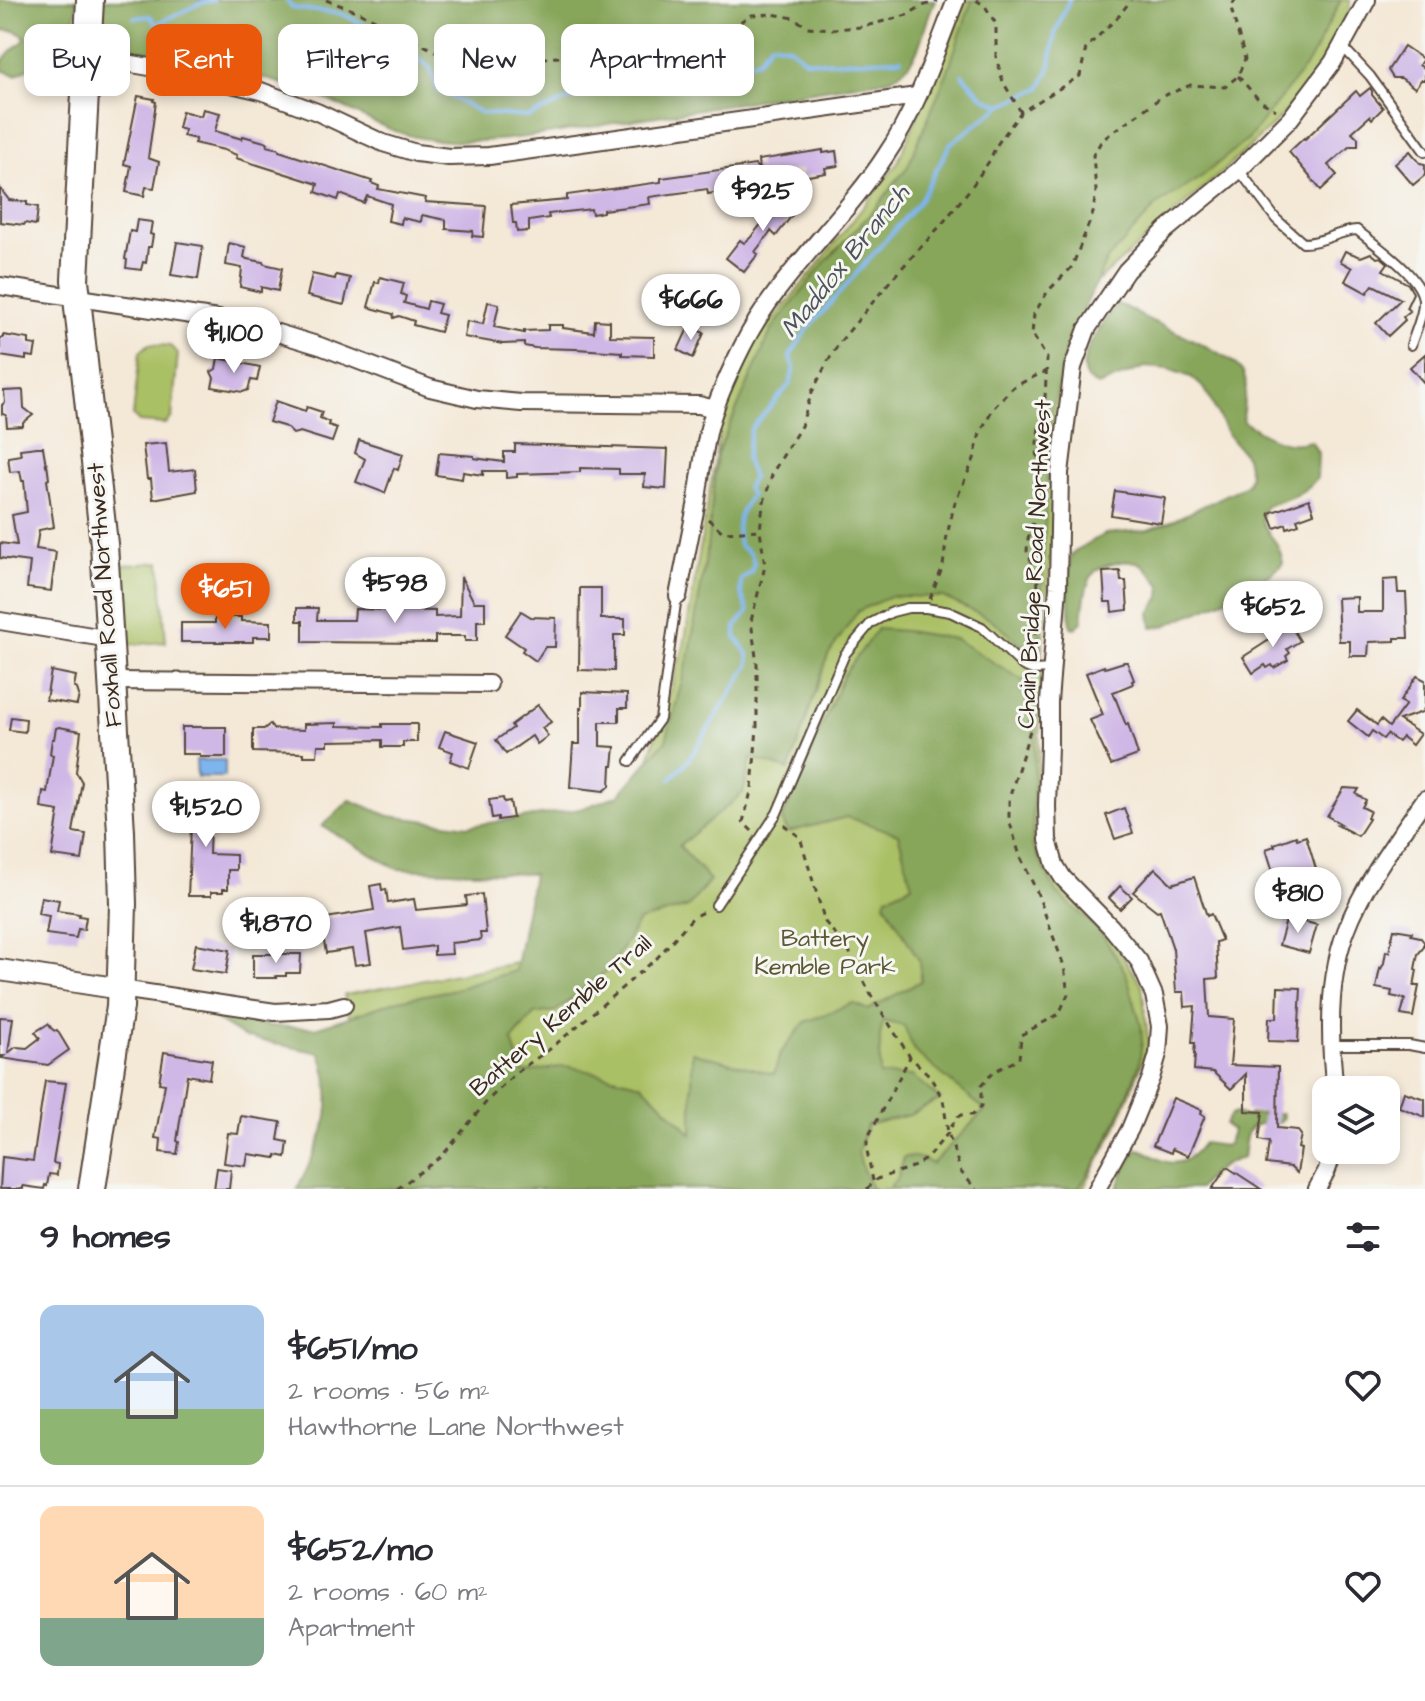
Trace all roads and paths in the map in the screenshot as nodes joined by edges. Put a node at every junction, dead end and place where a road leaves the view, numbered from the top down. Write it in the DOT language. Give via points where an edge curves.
graph roads {
  1 [pos="90,0"];
  2 [pos="326,0"];
  3 [pos="941,0"];
  4 [pos="956,0"];
  5 [pos="976,0"];
  6 [pos="1131,0"];
  7 [pos="1367,0"];
  8 [pos="88,24"];
  9 [pos="1342,46"];
  10 [pos="130,64"];
  11 [pos="1238,76"];
  12 [pos="84,96"];
  13 [pos="917,96"];
  14 [pos="1021,112"];
  15 [pos="1290,119"];
  16 [pos="1425,152"];
  17 [pos="1239,170"];
  18 [pos="0,286"];
  19 [pos="75,298"];
  20 [pos="1411,345"];
  21 [pos="1046,371"];
  22 [pos="715,409"];
  23 [pos="760,530"];
  24 [pos="723,532"];
  25 [pos="678,596"];
  26 [pos="926,608"];
  27 [pos="0,621"];
  28 [pos="110,639"];
  29 [pos="1051,669"];
  30 [pos="113,681"];
  31 [pos="489,684"];
  32 [pos="630,761"];
  33 [pos="1425,799"];
  34 [pos="773,818"];
  35 [pos="759,839"];
  36 [pos="716,905"];
  37 [pos="0,970"];
  38 [pos="121,989"];
  39 [pos="344,1005"];
  40 [pos="1332,1045"];
  41 [pos="1425,1048"];
  42 [pos="910,1057"];
  43 [pos="1334,1076"];
  44 [pos="1329,1164"];
  45 [pos="873,1181"];
  46 [pos="92,1189"];
  47 [pos="397,1189"];
  48 [pos="976,1189"];
  49 [pos="1097,1189"];
  50 [pos="1317,1189"];
  1 -- 8 [label="main road, Foxhall Road Northwest"];
  2 -- 3 [label="path" via="435,51 496,61 669,44 731,27 752,15 794,18 807,27 862,27"];
  4 -- 13 [label="street"];
  5 -- 14 [label="path" via="996,24 1003,82"];
  6 -- 14 [label="path" via="1086,48 1080,76"];
  7 -- 9 [label="street, Chain Bridge Road Northwest"];
  9 -- 15 [label="street, Chain Bridge Road Northwest"];
  9 -- 16 [label="lane"];
  10 -- 13 [label="street" via="243,86 396,147 449,157 489,156"];
  11 -- 15 [label="path" via="1260,101"];
  12 -- 19 [label="main road, Foxhall Road Northwest"];
  13 -- 22 [label="street" via="879,165 765,307"];
  14 -- 23 [label="path" via="970,189 828,361 801,426 773,472"];
  15 -- 17 [label="street, Chain Bridge Road Northwest"];
  17 -- 20 [label="lane" via="1276,219 1303,243 1357,230 1411,275 1423,304"];
  17 -- 29 [label="street, Chain Bridge Road Northwest" via="1136,260 1100,307 1080,345 1070,380 1061,465"];
  18 -- 19 [label="street"];
  19 -- 22 [label="street" via="271,331 430,388 477,399"];
  19 -- 28 [label="main road, Foxhall Road Northwest" via="100,502"];
  21 -- 26 [label="path" via="1013,387 993,408 980,433"];
  22 -- 25 [label="street"];
  23 -- 24 [label="path"];
  23 -- 35 [label="path" via="765,566 751,621 757,664 756,750 743,822"];
  25 -- 32 [label="lane" via="660,719"];
  26 -- 29 [label="lane" via="982,627 1023,666"];
  26 -- 34 [label="lane" via="892,612 871,623 845,654"];
  27 -- 28 [label="street"];
  28 -- 30 [label="main road, Foxhall Road Northwest"];
  29 -- 49 [label="street, Chain Bridge Road Northwest" via="1047,818 1052,856 1063,878 1139,961 1160,1026 1151,1078"];
  30 -- 31 [label="street"];
  30 -- 38 [label="main road, Foxhall Road Northwest" via="122,863"];
  33 -- 40 [label="street" via="1362,897 1345,934 1334,987"];
  34 -- 35 [label="lane"];
  34 -- 42 [label="path" via="800,837 825,922 849,951"];
  35 -- 36 [label="lane"];
  36 -- 47 [label="path, Battery Kemble Trail" via="693,917 657,958 518,1071 442,1156"];
  37 -- 38 [label="street"];
  38 -- 39 [label="street" via="275,1012"];
  38 -- 46 [label="main road, Foxhall Road Northwest"];
  40 -- 41 [label="lane"];
  40 -- 43 [label="street"];
  42 -- 45 [label="path" via="867,1139"];
  42 -- 48 [label="path" via="943,1099 961,1172"];
  44 -- 50 [label="street"];
}
